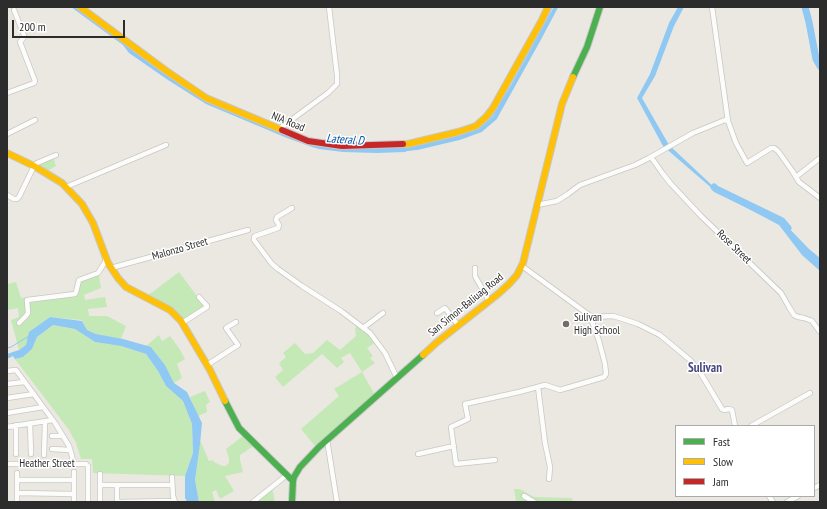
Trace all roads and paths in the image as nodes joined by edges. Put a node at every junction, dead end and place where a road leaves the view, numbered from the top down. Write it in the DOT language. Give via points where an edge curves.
graph roads {
  1 [pos="80,7"];
  2 [pos="329,7"];
  3 [pos="548,7"];
  4 [pos="600,7"];
  5 [pos="712,7"];
  6 [pos="14,10"];
  7 [pos="7,93"];
  8 [pos="35,120"];
  9 [pos="728,121"];
  10 [pos="279,129"];
  11 [pos="7,134"];
  12 [pos="166,145"];
  13 [pos="7,153"];
  14 [pos="56,154"];
  15 [pos="651,157"];
  16 [pos="820,158"];
  17 [pos="34,166"];
  18 [pos="796,177"];
  19 [pos="66,187"];
  20 [pos="7,195"];
  21 [pos="820,198"];
  22 [pos="537,205"];
  23 [pos="292,208"];
  24 [pos="248,230"];
  25 [pos="106,257"];
  26 [pos="522,266"];
  27 [pos="111,268"];
  28 [pos="475,268"];
  29 [pos="199,297"];
  30 [pos="489,301"];
  31 [pos="383,313"];
  32 [pos="438,313"];
  33 [pos="590,316"];
  34 [pos="236,322"];
  35 [pos="19,323"];
  36 [pos="182,323"];
  37 [pos="458,326"];
  38 [pos="363,328"];
  39 [pos="820,332"];
  40 [pos="207,366"];
  41 [pos="7,371"];
  42 [pos="397,378"];
  43 [pos="24,382"];
  44 [pos="7,384"];
  45 [pos="538,387"];
  46 [pos="810,393"];
  47 [pos="34,394"];
  48 [pos="7,398"];
  49 [pos="43,407"];
  50 [pos="7,413"];
  51 [pos="53,420"];
  52 [pos="45,422"];
  53 [pos="30,424"];
  54 [pos="16,425"];
  55 [pos="735,425"];
  56 [pos="753,425"];
  57 [pos="7,427"];
  58 [pos="52,436"];
  59 [pos="63,436"];
  60 [pos="327,440"];
  61 [pos="454,446"];
  62 [pos="52,449"];
  63 [pos="70,450"];
  64 [pos="16,454"];
  65 [pos="31,454"];
  66 [pos="418,454"];
  67 [pos="44,455"];
  68 [pos="495,460"];
  69 [pos="7,464"];
  70 [pos="73,464"];
  71 [pos="74,472"];
  72 [pos="17,473"];
  73 [pos="100,474"];
  74 [pos="287,475"];
  75 [pos="172,477"];
  76 [pos="549,479"];
  77 [pos="17,480"];
  78 [pos="74,480"];
  79 [pos="293,481"];
  80 [pos="100,485"];
  81 [pos="117,485"];
  82 [pos="172,485"];
  83 [pos="17,493"];
  84 [pos="74,494"];
  85 [pos="524,496"];
  86 [pos="796,497"];
  87 [pos="175,501"];
  88 [pos="17,502"];
  89 [pos="74,502"];
  90 [pos="88,502"];
  91 [pos="100,502"];
  92 [pos="117,502"];
  93 [pos="254,502"];
  94 [pos="292,502"];
  95 [pos="336,502"];
  96 [pos="534,502"];
  97 [pos="787,502"];
  1 -- 10 [label="street, NIA Road" via="196,92"];
  2 -- 10 [label="street" via="337,84"];
  3 -- 10 [label="street, NIA Road" via="493,108 476,126 408,144 368,146 342,146 308,141"];
  4 -- 22 [label="street, San Simon-Baliuag Road" via="587,47 562,104"];
  5 -- 9 [label="street"];
  6 -- 7 [label="street" via="24,35 20,42 35,81"];
  8 -- 11 [label="street"];
  9 -- 15 [label="street" via="693,133"];
  9 -- 18 [label="street" via="747,163 774,148"];
  12 -- 19 [label="street"];
  13 -- 17 [label="street"];
  14 -- 17 [label="street"];
  15 -- 22 [label="street" via="580,185 557,200"];
  15 -- 39 [label="street, Rose Street" via="662,174 701,216 781,293 794,314 812,321"];
  16 -- 18 [label="street"];
  17 -- 19 [label="street"];
  17 -- 20 [label="street" via="19,197 14,199"];
  18 -- 21 [label="street"];
  19 -- 25 [label="street" via="86,209"];
  22 -- 26 [label="street, San Simon-Baliuag Road"];
  23 -- 38 [label="street" via="277,217 278,228 255,236 254,240 278,269"];
  24 -- 27 [label="street, Malonzo Street"];
  25 -- 27 [label="street"];
  25 -- 35 [label="street" via="98,273 79,280 75,294 27,300 28,313"];
  26 -- 30 [label="street, San Simon-Baliuag Road" via="509,284"];
  26 -- 33 [label="street"];
  27 -- 36 [label="street" via="126,287 170,310"];
  28 -- 30 [label="street" via="475,276"];
  29 -- 36 [label="street" via="207,306"];
  30 -- 37 [label="street, San Simon-Baliuag Road"];
  31 -- 38 [label="street"];
  32 -- 37 [label="street" via="445,308"];
  33 -- 45 [label="street" via="605,364 605,376 560,390 545,385"];
  33 -- 55 [label="street" via="613,316 660,335 690,360 722,409 732,410"];
  34 -- 40 [label="street" via="226,328 238,345"];
  36 -- 40 [label="street"];
  37 -- 42 [label="street, San Simon-Baliuag Road"];
  38 -- 42 [label="street" via="383,350"];
  40 -- 74 [label="street" via="240,428"];
  41 -- 43 [label="street" via="16,370"];
  42 -- 60 [label="street, San Simon-Baliuag Road"];
  43 -- 44 [label="street"];
  43 -- 47 [label="street"];
  45 -- 61 [label="street" via="465,404 468,419 451,426"];
  45 -- 76 [label="street" via="550,467"];
  46 -- 56 [label="street"];
  47 -- 48 [label="street"];
  47 -- 49 [label="street"];
  49 -- 50 [label="street"];
  49 -- 51 [label="street"];
  51 -- 52 [label="street"];
  51 -- 59 [label="street"];
  52 -- 53 [label="street"];
  52 -- 67 [label="street"];
  53 -- 54 [label="street"];
  53 -- 65 [label="street"];
  54 -- 57 [label="street"];
  54 -- 64 [label="street"];
  58 -- 59 [label="street"];
  59 -- 63 [label="street"];
  60 -- 79 [label="street, San Simon-Baliuag Road" via="300,466"];
  60 -- 95 [label="street"];
  61 -- 66 [label="street"];
  61 -- 68 [label="street" via="456,464"];
  62 -- 63 [label="street"];
  63 -- 70 [label="street"];
  69 -- 70 [label="street, Heather Street"];
  70 -- 90 [label="street, Heather Street" via="88,465"];
  71 -- 78 [label="street"];
  72 -- 77 [label="street"];
  73 -- 80 [label="street"];
  74 -- 79 [label="street"];
  74 -- 93 [label="street"];
  75 -- 82 [label="street"];
  77 -- 78 [label="street"];
  77 -- 83 [label="street"];
  78 -- 84 [label="street"];
  79 -- 94 [label="street, San Simon-Baliuag Road"];
  80 -- 81 [label="street"];
  80 -- 91 [label="street"];
  81 -- 82 [label="street"];
  81 -- 92 [label="street"];
  82 -- 87 [label="street"];
  83 -- 84 [label="street"];
  83 -- 88 [label="street"];
  84 -- 89 [label="street"];
  85 -- 96 [label="street"];
  86 -- 97 [label="street"];
  87 -- 92 [label="street"];
}
